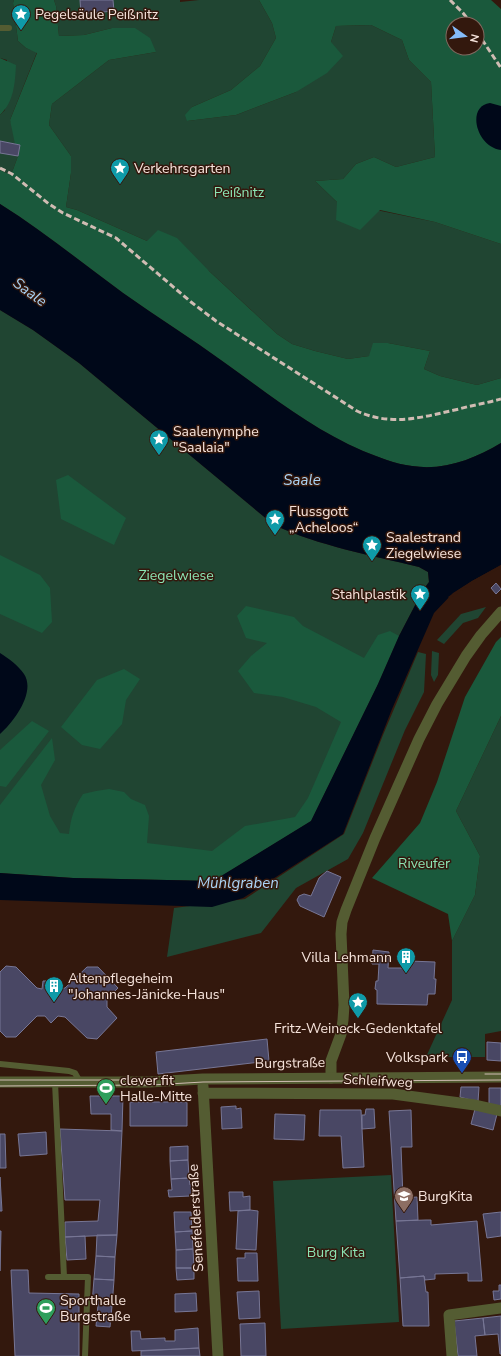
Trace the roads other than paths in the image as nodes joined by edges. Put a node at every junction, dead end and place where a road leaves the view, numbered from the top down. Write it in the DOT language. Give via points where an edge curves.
graph roads {
  1 [pos="0,28"];
  2 [pos="9,28"];
  3 [pos="501,612"];
  4 [pos="0,1064"];
  5 [pos="501,1076"];
  6 [pos="331,1078"];
  7 [pos="203,1079"];
  8 [pos="0,1082"];
  9 [pos="55,1082"];
  10 [pos="80,1082"];
  11 [pos="203,1093"];
  12 [pos="501,1112"];
  13 [pos="48,1277"];
  14 [pos="64,1277"];
  15 [pos="501,1308"];
  16 [pos="85,1356"];
  17 [pos="218,1356"];
  18 [pos="452,1356"];
  1 -- 2 [label="lane"];
  3 -- 6 [label="street" via="466,656 437,704 375,838 346,910 341,934 343,1020 341,1034 331,1061"];
  4 -- 10 [label="lane" via="69,1071 75,1073"];
  5 -- 6 [label="street, Burgstraße"];
  6 -- 7 [label="street, Burgstraße"];
  7 -- 10 [label="street, Burgstraße"];
  7 -- 11 [label="street, Senefelderstraße"];
  8 -- 9 [label="street, Burgstraße"];
  9 -- 10 [label="street, Burgstraße"];
  9 -- 14 [label="lane"];
  11 -- 12 [label="street, Schleifweg" via="393,1094 475,1105"];
  11 -- 17 [label="street, Senefelderstraße"];
  13 -- 14 [label="lane"];
  14 -- 16 [label="lane" via="88,1277"];
  15 -- 18 [label="street" via="449,1315"];
}
